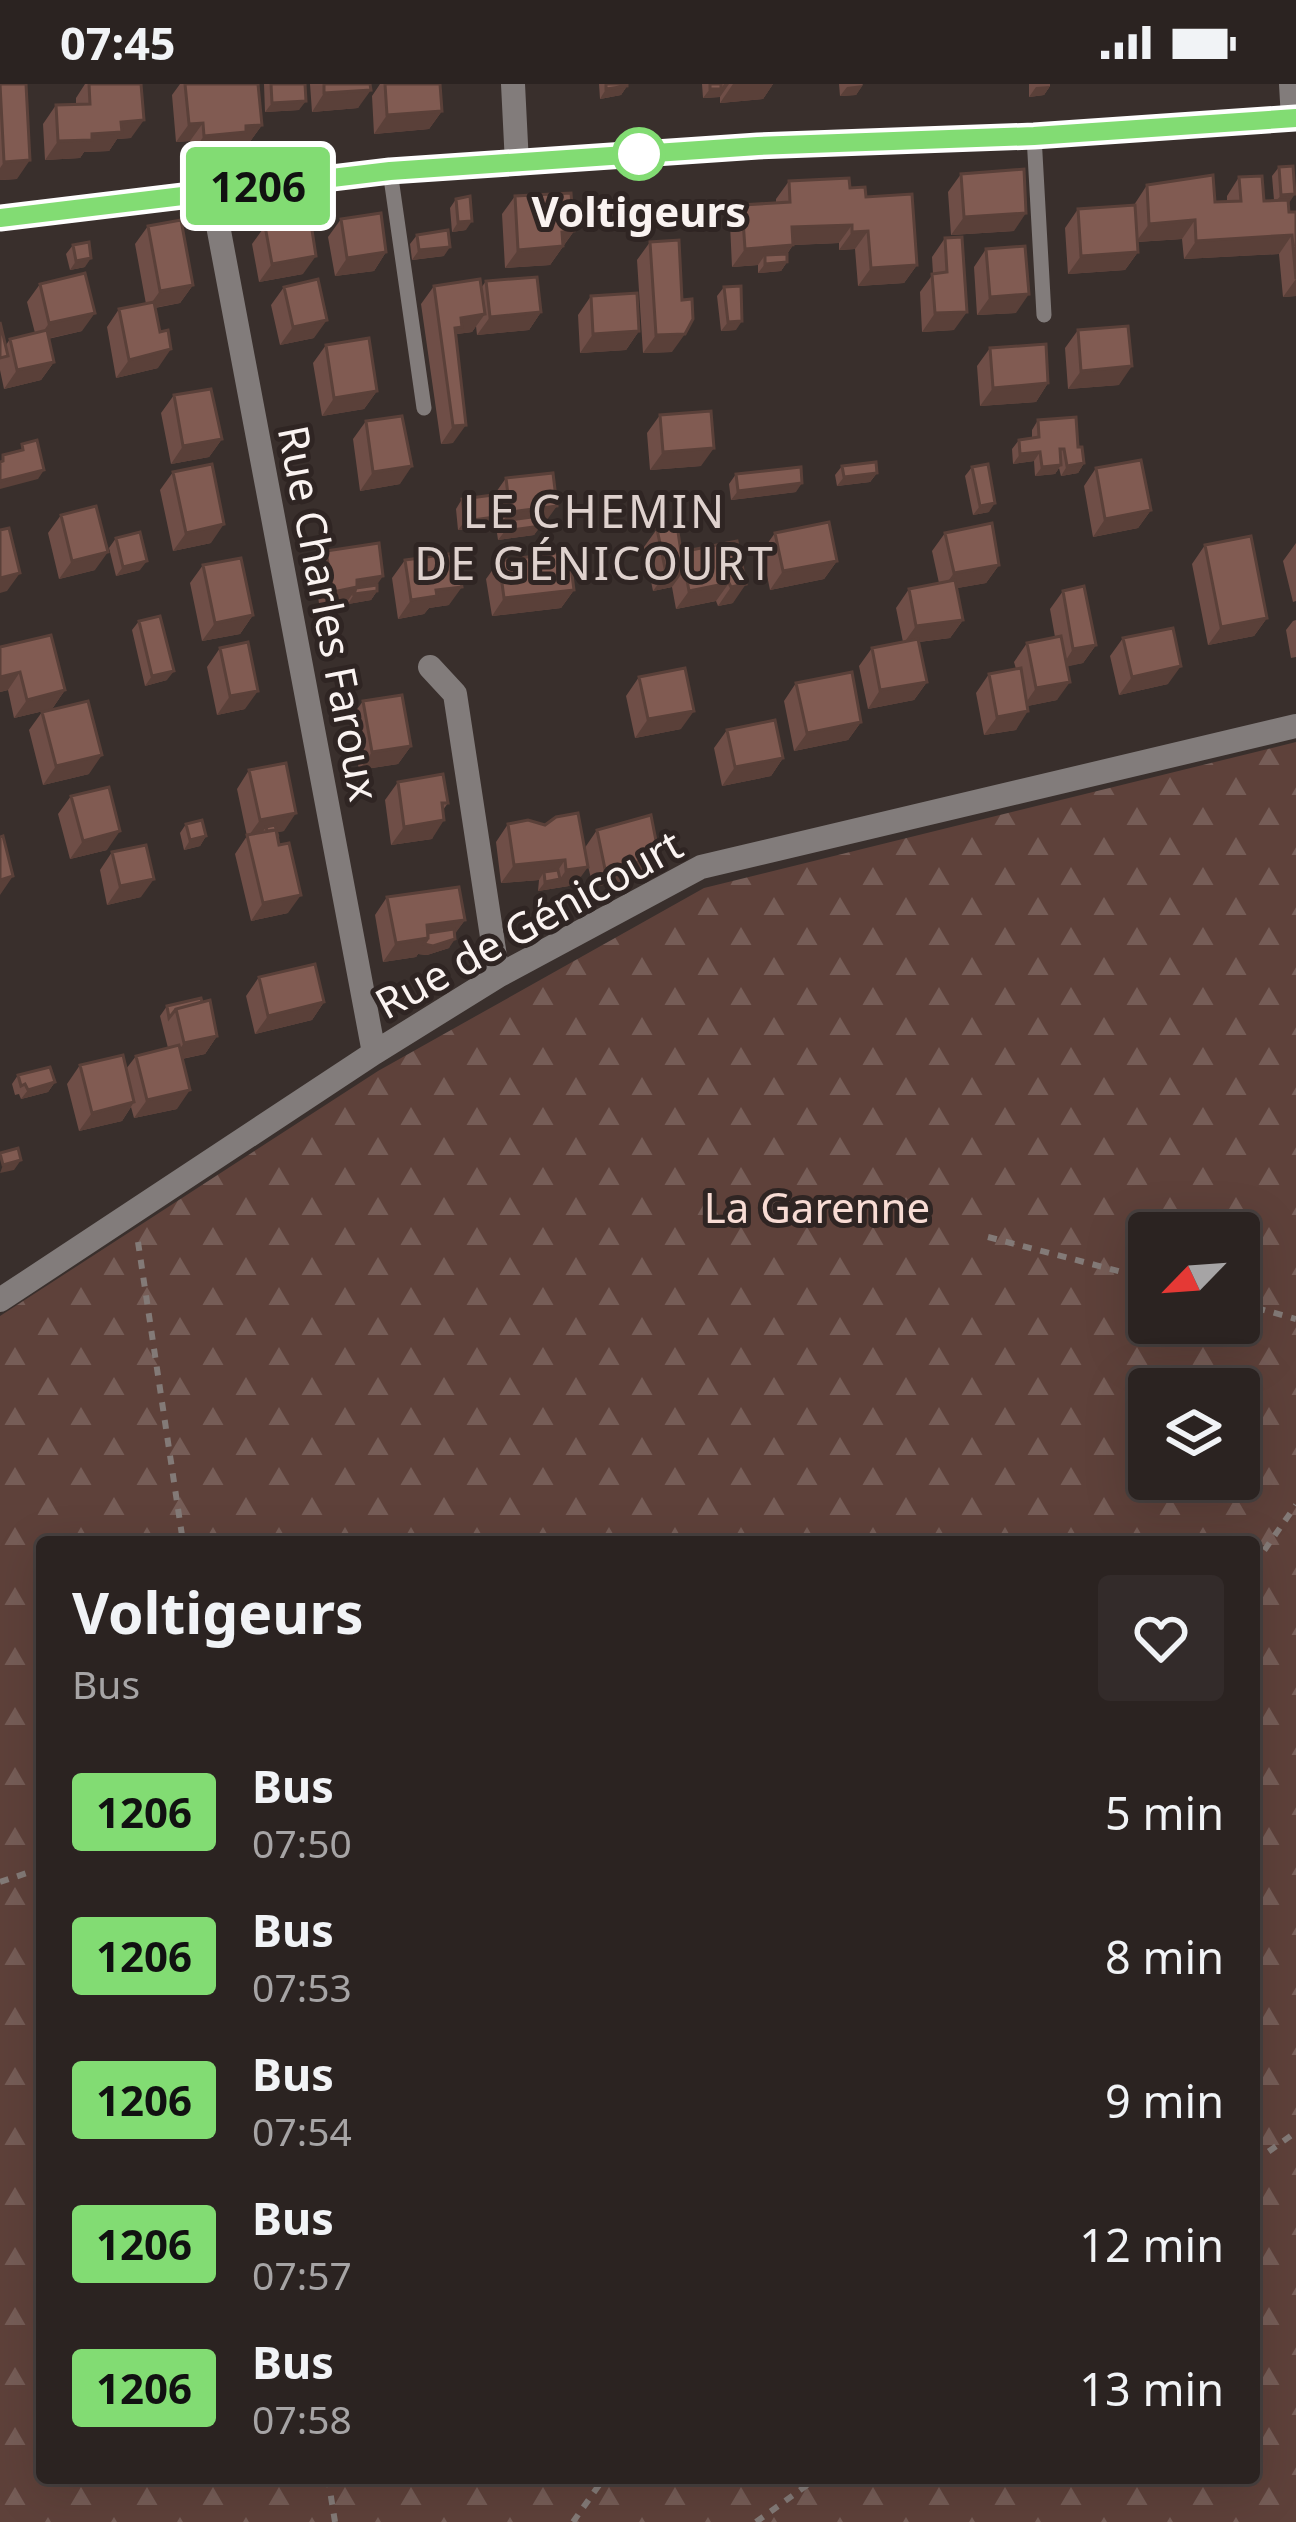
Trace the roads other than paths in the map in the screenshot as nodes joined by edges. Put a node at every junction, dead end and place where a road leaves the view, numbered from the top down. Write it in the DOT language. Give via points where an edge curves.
graph roads {
  1 [pos="513,84"];
  2 [pos="1291,84"];
  3 [pos="1294,118"];
  4 [pos="1034,136"];
  5 [pos="517,164"];
  6 [pos="390,171"];
  7 [pos="202,191"];
  8 [pos="0,218"];
  9 [pos="1044,315"];
  10 [pos="424,408"];
  11 [pos="430,667"];
  12 [pos="1296,726"];
  13 [pos="498,976"];
  14 [pos="374,1053"];
  15 [pos="0,1300"];
  1 -- 5 [label="street"];
  2 -- 3 [label="street"];
  3 -- 4 [label="street"];
  4 -- 5 [label="street" via="757,142"];
  4 -- 9 [label="lane"];
  5 -- 6 [label="street"];
  6 -- 7 [label="street"];
  6 -- 10 [label="lane"];
  7 -- 8 [label="street"];
  7 -- 14 [label="street, Rue Charles Faroux" via="216,215"];
  11 -- 13 [label="street" via="455,694"];
  12 -- 13 [label="street, Rue de Génicourt" via="701,867"];
  13 -- 14 [label="street, Rue de Génicourt"];
  14 -- 15 [label="street, Rue de Génicourt"];
}
